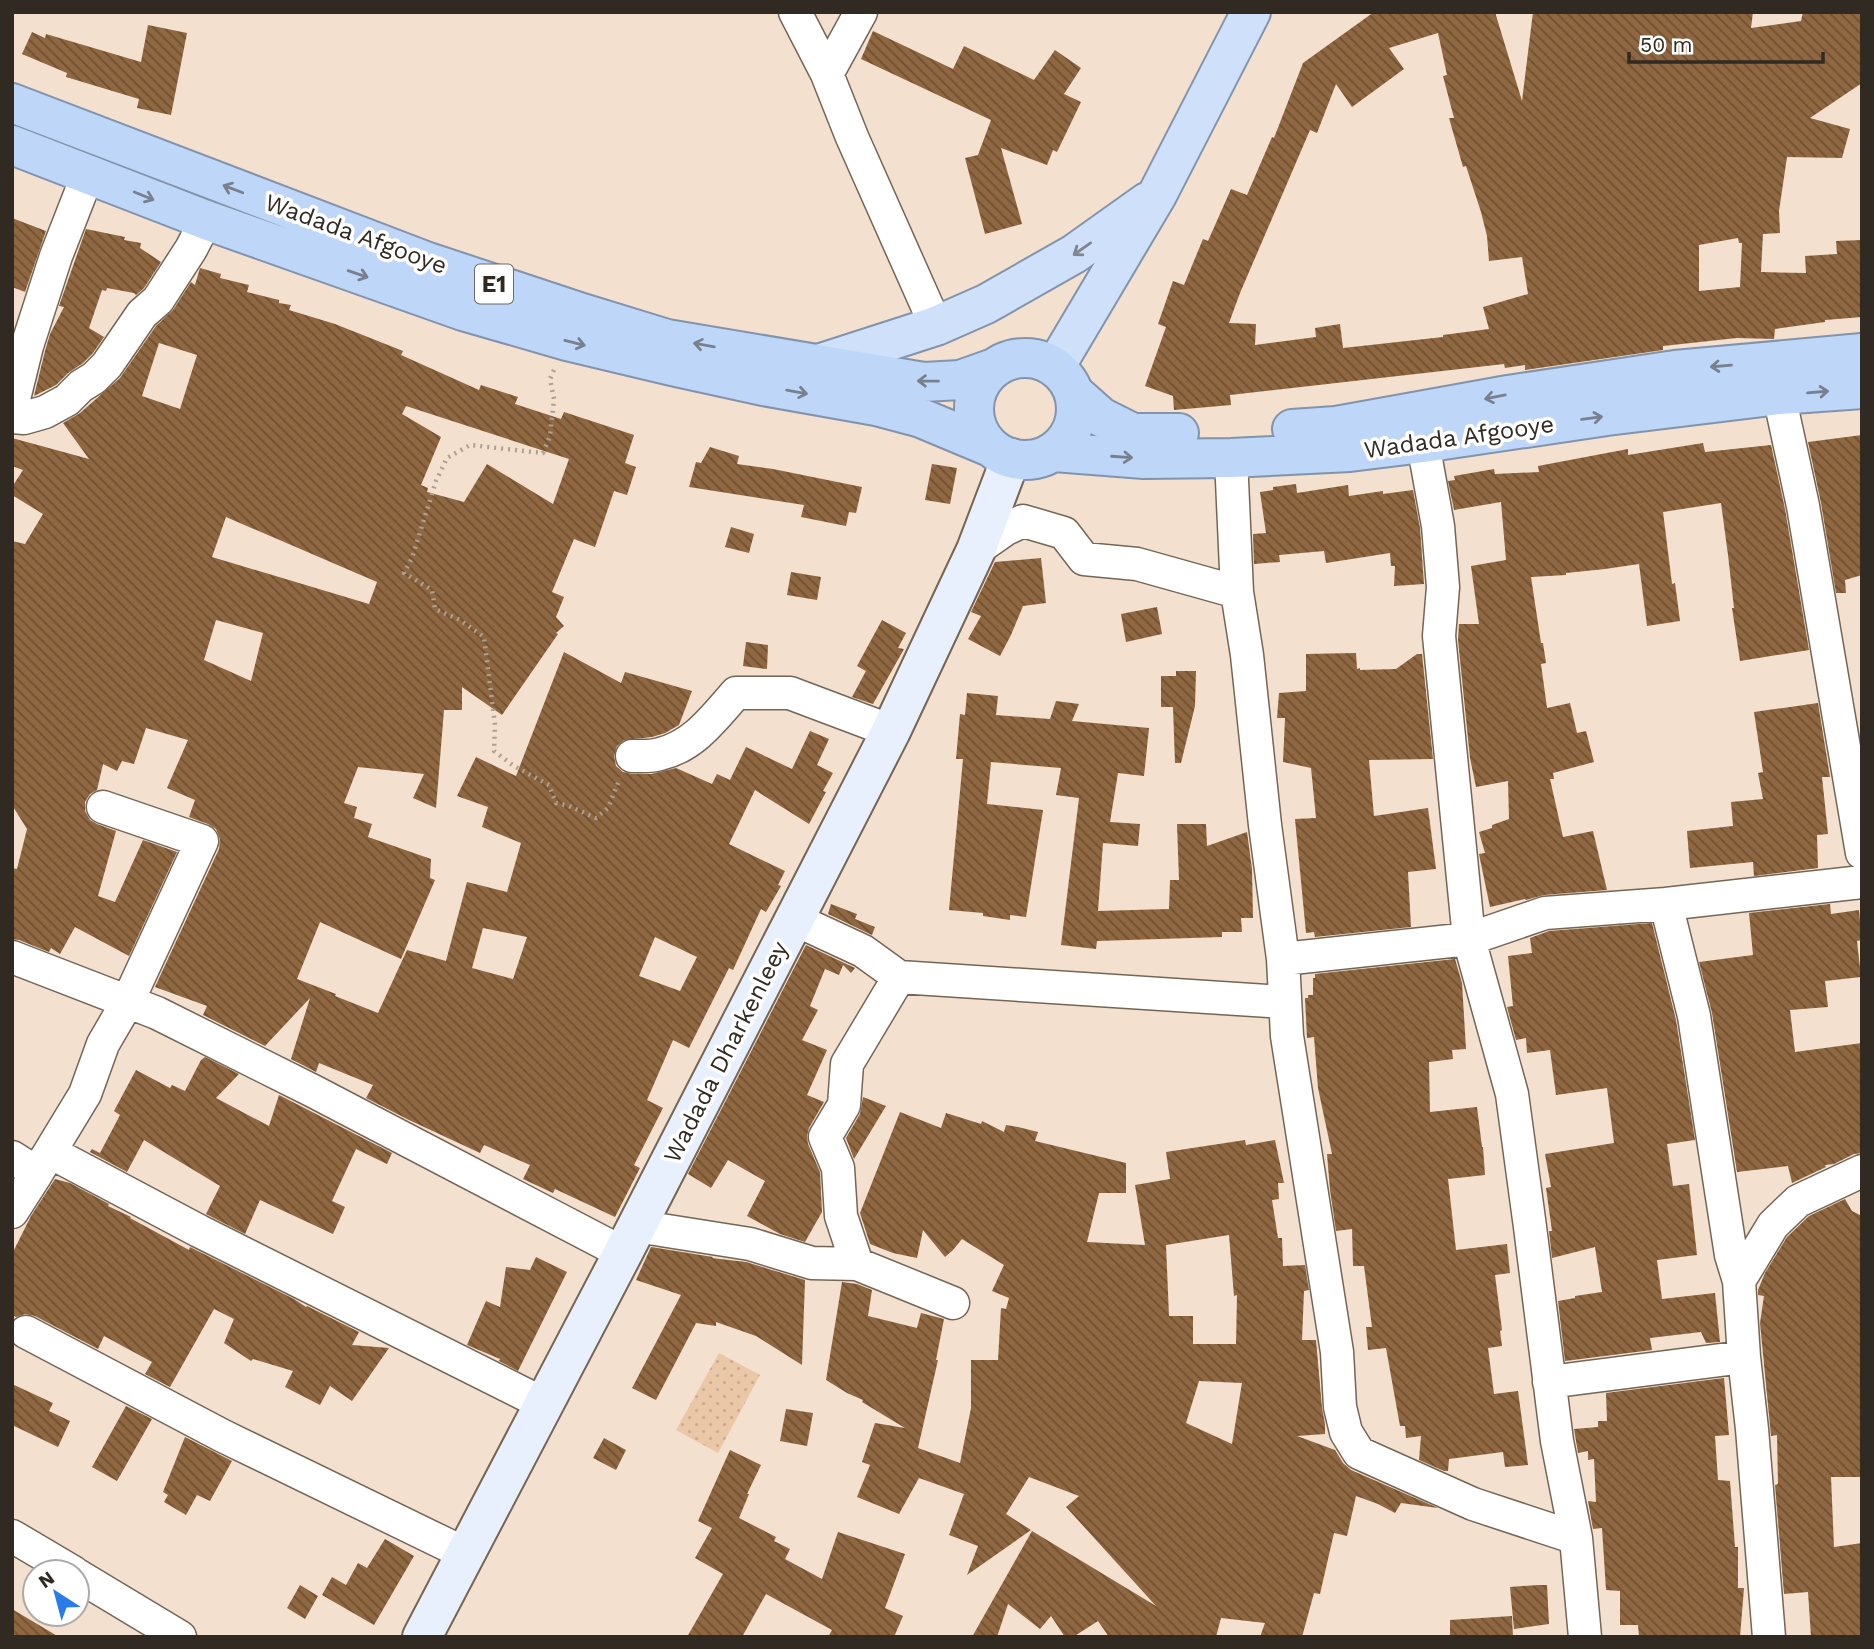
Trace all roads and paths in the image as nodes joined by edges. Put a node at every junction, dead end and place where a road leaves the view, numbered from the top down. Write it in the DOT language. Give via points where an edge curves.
graph roads {
  1 [pos="795,12"];
  2 [pos="861,12"];
  3 [pos="1251,12"];
  4 [pos="827,74"];
  5 [pos="12,103"];
  6 [pos="12,145"];
  7 [pos="88,174"];
  8 [pos="1157,195"];
  9 [pos="206,220"];
  10 [pos="936,326"];
  11 [pos="567,341"];
  12 [pos="1862,353"];
  13 [pos="815,365"];
  14 [pos="995,368"];
  15 [pos="1065,380"];
  16 [pos="1862,389"];
  17 [pos="1779,395"];
  18 [pos="12,407"];
  19 [pos="12,417"];
  20 [pos="1423,443"];
  21 [pos="999,452"];
  22 [pos="1054,452"];
  23 [pos="1231,458"];
  24 [pos="975,550"];
  25 [pos="1237,592"];
  26 [pos="891,731"];
  27 [pos="632,756"];
  28 [pos="103,807"];
  29 [pos="1862,853"];
  30 [pos="1862,882"];
  31 [pos="1666,904"];
  32 [pos="794,919"];
  33 [pos="1469,939"];
  34 [pos="12,957"];
  35 [pos="1283,959"];
  36 [pos="899,977"];
  37 [pos="128,1001"];
  38 [pos="1284,1002"];
  39 [pos="33,1161"];
  40 [pos="1862,1171"];
  41 [pos="12,1212"];
  42 [pos="630,1239"];
  43 [pos="857,1264"];
  44 [pos="1739,1281"];
  45 [pos="953,1303"];
  46 [pos="26,1332"];
  47 [pos="1744,1357"];
  48 [pos="1549,1381"];
  49 [pos="544,1404"];
  50 [pos="12,1536"];
  51 [pos="1576,1538"];
  52 [pos="466,1554"];
  53 [pos="49,1558"];
  54 [pos="91,1583"];
  55 [pos="180,1637"];
  56 [pos="422,1637"];
  57 [pos="1584,1637"];
  58 [pos="1769,1637"];
  1 -- 4 [label="street"];
  2 -- 4 [label="street"];
  3 -- 8 [label="main road"];
  4 -- 10 [label="street"];
  13 -- 5 [label="highway, Wadada Afgooye / E1, one-way" via="667,339 579,313 429,262"];
  6 -- 7 [label="highway, Wadada Afgooye / E1"];
  7 -- 9 [label="highway, Wadada Afgooye / E1, one-way"];
  7 -- 18 [label="street" via="56,256"];
  8 -- 10 [label="main road, one-way" via="1074,254 986,304"];
  8 -- 15 [label="main road"];
  9 -- 11 [label="highway, Wadada Afgooye / E1, one-way" via="463,311"];
  9 -- 19 [label="street" via="158,300 142,314 107,365 67,400 24,418"];
  10 -- 13 [label="main road"];
  11 -- 21 [label="highway, Wadada Afgooye / E1, one-way" via="763,386 876,406 921,418"];
  11 -- 27 [label="path" via="550,379 554,399 550,436 542,453 470,445 447,458 404,573 432,590 435,609 484,637 494,751 549,785 556,803 596,818 608,808"];
  12 -- 15 [label="highway, Wadada Afgooye, one-way" via="1675,370 1336,426 1234,433 1133,433 1101,418"];
  14 -- 13 [label="highway, Wadada Afgooye / E1, one-way" via="960,380 924,382"];
  14 -- 15 [label="highway" via="1009,360 1041,360"];
  14 -- 21 [label="highway" via="975,396 974,413 978,431"];
  15 -- 22 [label="highway" via="1077,409 1067,439"];
  17 -- 16 [label="highway, Wadada Afgooye, one-way"];
  20 -- 17 [label="highway, Wadada Afgooye, one-way"];
  17 -- 29 [label="street" via="1803,506"];
  20 -- 23 [label="highway, Wadada Afgooye"];
  20 -- 33 [label="street" via="1438,526 1443,587 1439,636"];
  21 -- 22 [label="highway" via="1020,461 1038,460"];
  21 -- 24 [label="main road, Wadada Dharkenleey"];
  22 -- 23 [label="highway, Wadada Afgooye, one-way" via="1144,459"];
  23 -- 25 [label="street"];
  24 -- 25 [label="street" via="1023,521 1064,533 1084,559 1137,564"];
  24 -- 26 [label="main road, Wadada Dharkenleey"];
  25 -- 35 [label="street"];
  26 -- 27 [label="street" via="790,693 736,693 701,734 678,748"];
  26 -- 32 [label="main road, Wadada Dharkenleey"];
  28 -- 37 [label="street" via="202,841"];
  30 -- 31 [label="street"];
  31 -- 33 [label="street" via="1545,913"];
  31 -- 44 [label="street" via="1694,1016 1731,1255"];
  32 -- 36 [label="street" via="863,951"];
  32 -- 42 [label="main road, Wadada Dharkenleey"];
  33 -- 35 [label="street"];
  33 -- 48 [label="street" via="1512,1094"];
  34 -- 37 [label="street"];
  35 -- 38 [label="street"];
  36 -- 38 [label="street"];
  36 -- 43 [label="street" via="847,1064 844,1105 825,1137 838,1168 841,1216"];
  37 -- 39 [label="street" via="103,1044 85,1094"];
  37 -- 42 [label="street"];
  38 -- 51 [label="street" via="1346,1432 1359,1453 1473,1504"];
  39 -- 41 [label="street"];
  39 -- 49 [label="street" via="199,1231"];
  40 -- 44 [label="street" via="1798,1201 1773,1225"];
  42 -- 43 [label="street" via="750,1244 812,1264"];
  42 -- 49 [label="main road, Wadada Dharkenleey"];
  43 -- 45 [label="street"];
  44 -- 47 [label="street"];
  46 -- 52 [label="street" via="223,1436"];
  47 -- 48 [label="street"];
  47 -- 58 [label="street"];
  48 -- 51 [label="street"];
  49 -- 52 [label="main road, Wadada Dharkenleey"];
  50 -- 53 [label="street"];
  51 -- 57 [label="street"];
  52 -- 56 [label="main road, Wadada Dharkenleey"];
  54 -- 55 [label="street"];
}
